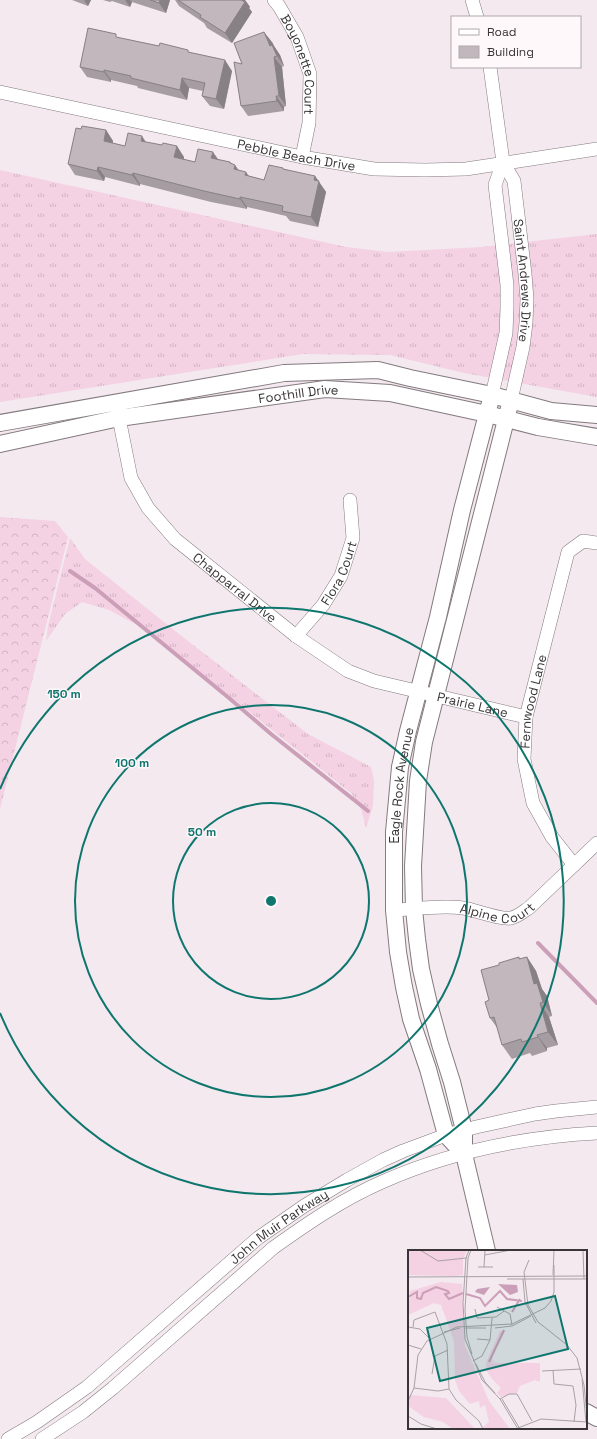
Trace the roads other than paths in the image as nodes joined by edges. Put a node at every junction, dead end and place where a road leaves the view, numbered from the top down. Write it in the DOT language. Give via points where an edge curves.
graph roads {
  1 [pos="274,0"];
  2 [pos="475,1"];
  3 [pos="477,16"];
  4 [pos="490,68"];
  5 [pos="0,92"];
  6 [pos="597,149"];
  7 [pos="302,157"];
  8 [pos="503,162"];
  9 [pos="492,395"];
  10 [pos="510,400"];
  11 [pos="117,410"];
  12 [pos="487,414"];
  13 [pos="597,415"];
  14 [pos="506,419"];
  15 [pos="0,423"];
  16 [pos="597,437"];
  17 [pos="0,444"];
  18 [pos="350,500"];
  19 [pos="597,543"];
  20 [pos="296,636"];
  21 [pos="418,692"];
  22 [pos="436,696"];
  23 [pos="526,717"];
  24 [pos="597,843"];
  25 [pos="574,865"];
  26 [pos="414,909"];
  27 [pos="394,910"];
  28 [pos="597,1107"];
  29 [pos="464,1130"];
  30 [pos="597,1133"];
  31 [pos="446,1135"];
  32 [pos="464,1154"];
  33 [pos="488,1250"];
  34 [pos="587,1413"];
  35 [pos="597,1418"];
  36 [pos="8,1439"];
  37 [pos="42,1439"];
  1 -- 7 [label="street, Boyonette Court" via="297,37 310,74 309,122"];
  2 -- 3 [label="street"];
  4 -- 8 [label="street, Saint Andrews Drive"];
  5 -- 7 [label="street, Pebble Beach Drive"];
  6 -- 8 [label="street, Pebble Beach Drive"];
  7 -- 8 [label="street, Pebble Beach Drive" via="374,169 466,169"];
  8 -- 9 [label="street, Saint Andrews Drive" via="495,186 506,284 506,333"];
  8 -- 10 [label="street, Saint Andrews Drive" via="514,181 527,299 523,347"];
  9 -- 10 [label="street, Foothill Drive"];
  9 -- 11 [label="street, Foothill Drive" via="378,370 284,373"];
  9 -- 12 [label="street, Eagle Rock Avenue"];
  10 -- 13 [label="street, Foothill Drive" via="551,411"];
  10 -- 14 [label="street, Eagle Rock Avenue"];
  11 -- 12 [label="street, Foothill Drive" via="325,389 390,393"];
  11 -- 15 [label="street, Foothill Drive"];
  11 -- 17 [label="street, Foothill Drive"];
  11 -- 20 [label="street, Chapparral Drive" via="131,478 148,508 175,539"];
  12 -- 14 [label="street, Foothill Drive"];
  12 -- 21 [label="street, Eagle Rock Avenue"];
  14 -- 16 [label="street, Foothill Drive" via="561,432"];
  14 -- 22 [label="street, Eagle Rock Avenue"];
  18 -- 20 [label="street, Flora Court" via="353,538 341,576 323,605"];
  19 -- 23 [label="street, Fernwood Lane" via="583,541 568,552"];
  20 -- 21 [label="street, Chapparral Drive" via="348,671 374,681"];
  21 -- 22 [label="street, Prairie Lane"];
  21 -- 27 [label="street, Eagle Rock Avenue" via="400,767 394,832"];
  22 -- 23 [label="street, Prairie Lane"];
  22 -- 26 [label="street, Eagle Rock Avenue" via="424,742 418,781 413,866"];
  23 -- 25 [label="street, Fernwood Lane" via="524,759 533,803 552,837"];
  24 -- 25 [label="street, Alpine Court"];
  25 -- 26 [label="street, Alpine Court" via="530,907 510,918 462,908"];
  26 -- 27 [label="street, Alpine Court"];
  26 -- 29 [label="street, Eagle Rock Avenue" via="420,962 429,1004"];
  27 -- 31 [label="street, Eagle Rock Avenue" via="398,952 411,1019"];
  28 -- 29 [label="street, John Muir Parkway" via="535,1114"];
  29 -- 31 [label="street, John Muir Parkway"];
  29 -- 32 [label="street, Eagle Rock Avenue"];
  30 -- 32 [label="street, John Muir Parkway" via="536,1138"];
  31 -- 32 [label="street, Eagle Rock Avenue"];
  31 -- 36 [label="street, John Muir Parkway" via="383,1160 298,1210 248,1247 87,1387"];
  32 -- 33 [label="street, Eagle Rock Avenue"];
  32 -- 37 [label="street, John Muir Parkway" via="430,1163 382,1182 302,1227 243,1273 113,1388"];
  34 -- 35 [label="street"];
}
